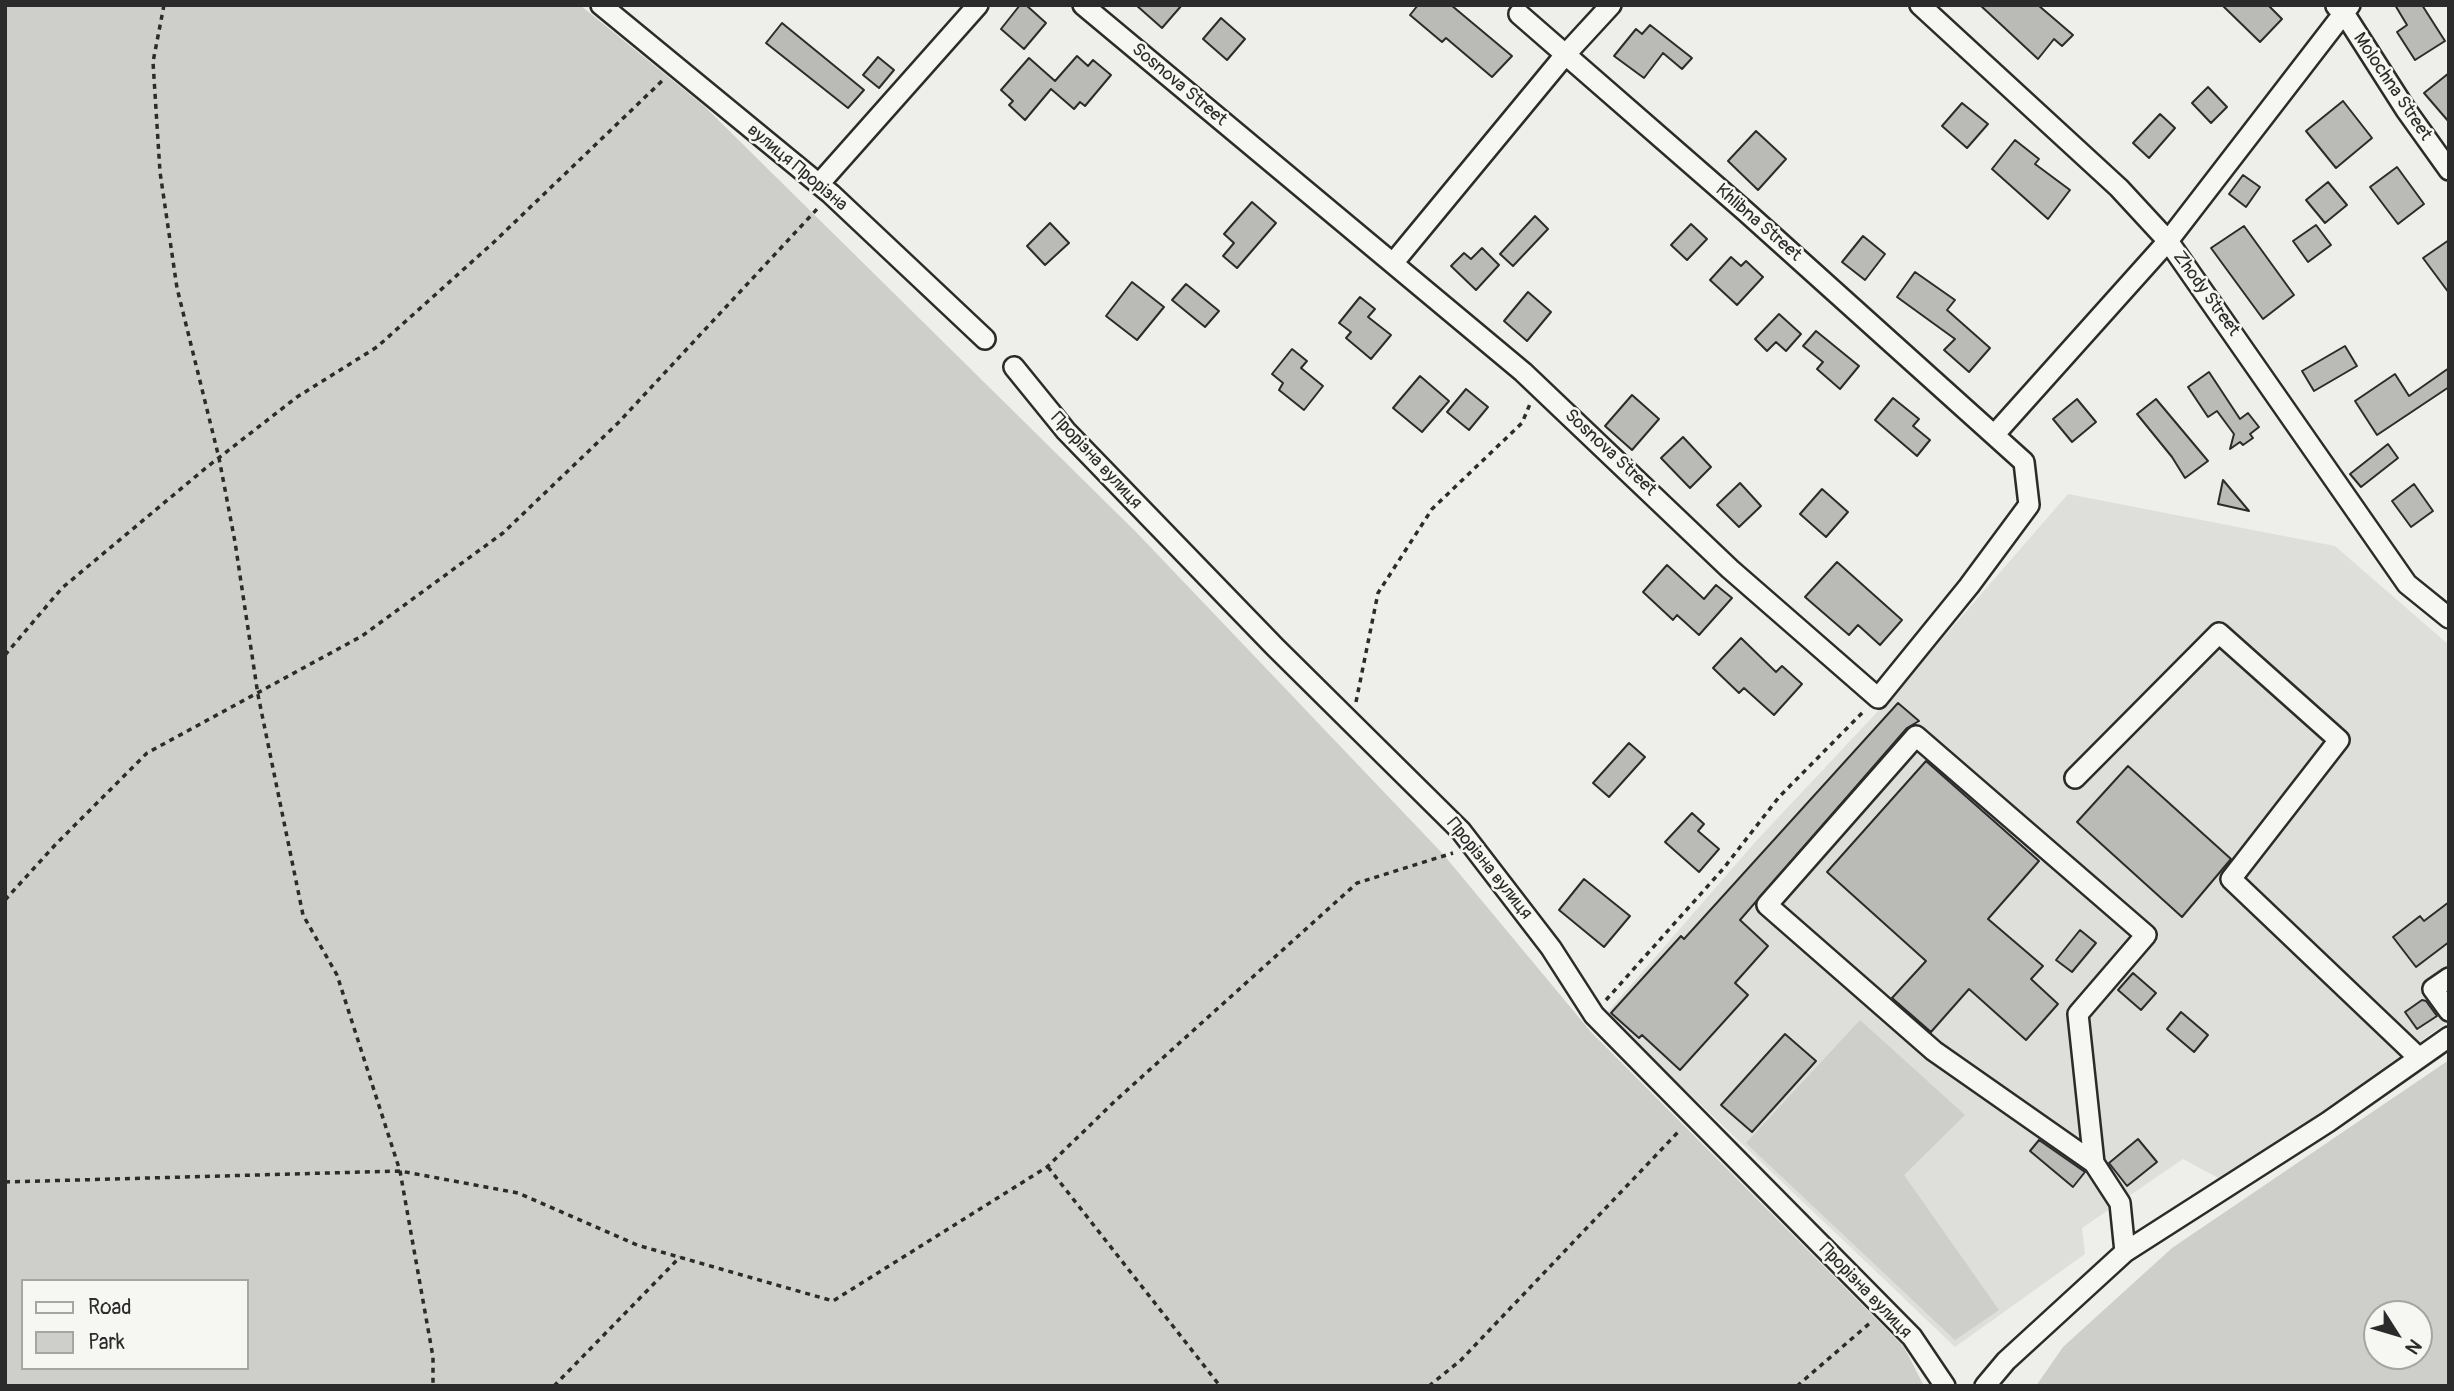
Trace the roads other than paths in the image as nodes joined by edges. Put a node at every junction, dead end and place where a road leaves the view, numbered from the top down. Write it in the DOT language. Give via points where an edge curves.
graph roads {
  1 [pos="601,5"];
  2 [pos="978,5"];
  3 [pos="1083,5"];
  4 [pos="1611,5"];
  5 [pos="1920,5"];
  6 [pos="2343,8"];
  7 [pos="1519,14"];
  8 [pos="1565,55"];
  9 [pos="2449,170"];
  10 [pos="825,189"];
  11 [pos="2168,241"];
  12 [pos="1394,262"];
  13 [pos="985,339"];
  14 [pos="1014,368"];
  15 [pos="1995,433"];
  16 [pos="2449,618"];
  17 [pos="2075,778"];
  18 [pos="2449,978"];
  19 [pos="2449,1011"];
  20 [pos="2449,1038"];
  21 [pos="2419,1058"];
  22 [pos="2094,1163"];
  23 [pos="2125,1252"];
  24 [pos="1945,1386"];
  25 [pos="1985,1386"];
  1 -- 10 [label="street, вулиця Прорізна"];
  2 -- 10 [label="street"];
  3 -- 12 [label="street, Sosnova Street"];
  4 -- 8 [label="street"];
  5 -- 11 [label="street, Zhody Street" via="2119,188"];
  6 -- 9 [label="street, Molochna Street"];
  6 -- 11 [label="street"];
  7 -- 8 [label="street, Khlibna Street"];
  8 -- 12 [label="street"];
  8 -- 15 [label="street, Khlibna Street"];
  10 -- 13 [label="street, вулиця Прорізна"];
  11 -- 15 [label="street"];
  11 -- 16 [label="street, Zhody Street" via="2407,583"];
  12 -- 15 [label="street, Sosnova Street" via="1538,386 1730,569 1878,698 2029,505 2024,462"];
  14 -- 24 [label="street, Прорізна вулиця" via="1066,431 1474,846 1551,948 1594,1015 1912,1337"];
  17 -- 21 [label="street" via="2218,633 2339,740 2231,879"];
  18 -- 19 [label="street" via="2433,989"];
  20 -- 21 [label="street"];
  21 -- 23 [label="street"];
  22 -- 22 [label="street" via="1934,1051 1767,905 1916,736 2146,935 2078,1014"];
  22 -- 23 [label="street" via="2120,1203"];
  23 -- 25 [label="street"];
}
